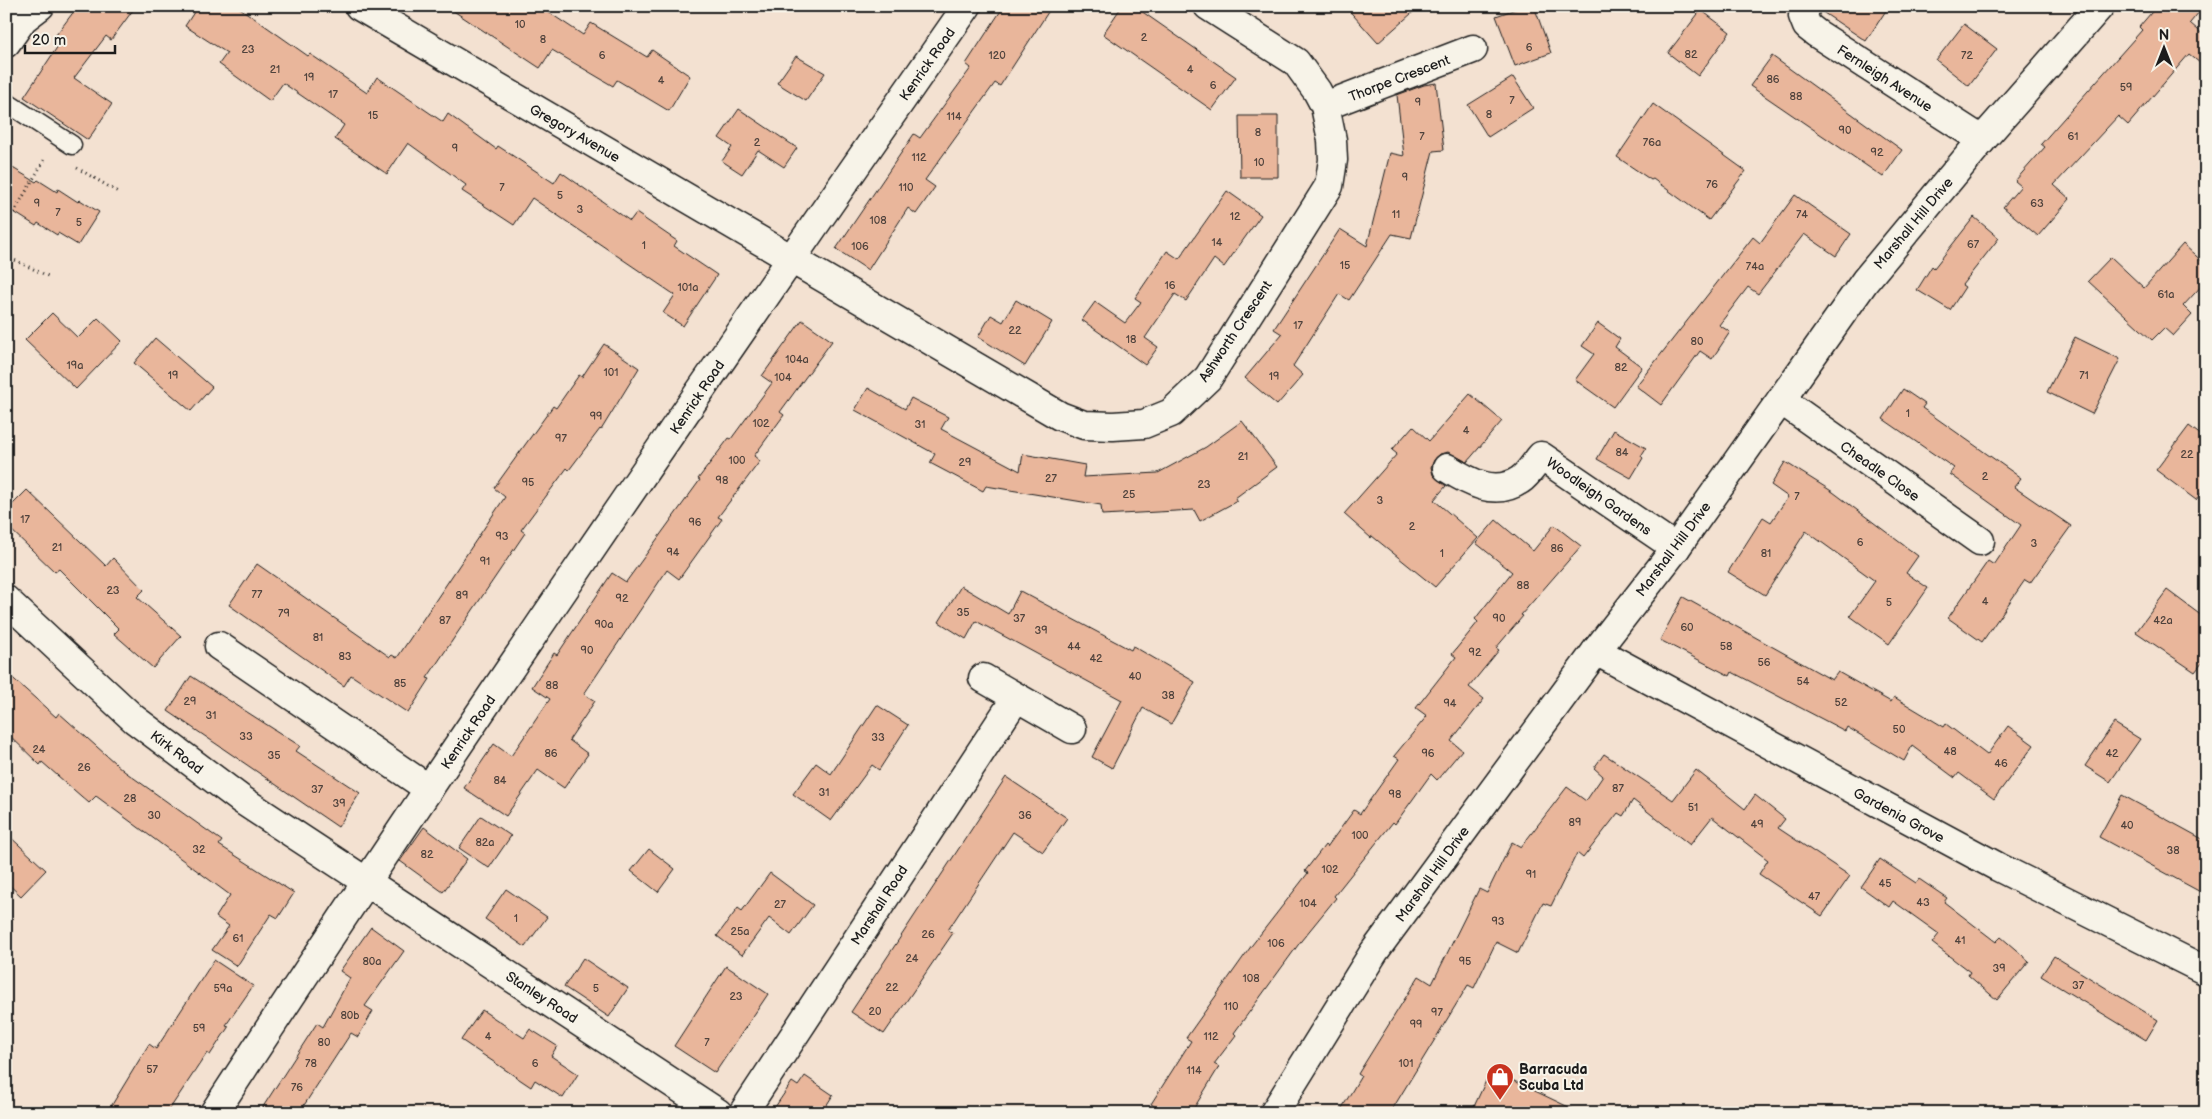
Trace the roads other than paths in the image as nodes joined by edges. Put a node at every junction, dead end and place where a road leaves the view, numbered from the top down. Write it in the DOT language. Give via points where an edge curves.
graph roads {
  1 [pos="40,6"];
  2 [pos="359,6"];
  3 [pos="967,6"];
  4 [pos="1208,6"];
  5 [pos="1806,6"];
  6 [pos="2100,6"];
  7 [pos="6,43"];
  8 [pos="1473,49"];
  9 [pos="6,102"];
  10 [pos="1325,106"];
  11 [pos="1982,140"];
  12 [pos="72,145"];
  13 [pos="791,259"];
  14 [pos="1781,400"];
  15 [pos="1447,468"];
  16 [pos="1980,541"];
  17 [pos="1676,548"];
  18 [pos="6,600"];
  19 [pos="219,646"];
  20 [pos="1596,651"];
  21 [pos="983,678"];
  22 [pos="1016,698"];
  23 [pos="1072,729"];
  24 [pos="429,789"];
  25 [pos="366,882"];
  26 [pos="2206,971"];
  27 [pos="214,1113"];
  28 [pos="718,1113"];
  29 [pos="743,1113"];
  30 [pos="1274,1113"];
  1 -- 7 [label="street" via="23,19"];
  2 -- 13 [label="street, Gregory Avenue"];
  3 -- 13 [label="street, Kenrick Road"];
  4 -- 10 [label="street, Ashworth Crescent" via="1296,62"];
  5 -- 11 [label="street, Fernleigh Avenue" via="1803,16 1807,26 1816,33"];
  6 -- 11 [label="street, Marshall Hill Drive"];
  8 -- 10 [label="street, Thorpe Crescent"];
  9 -- 12 [label="lane"];
  10 -- 13 [label="street, Ashworth Crescent" via="1332,140 1329,186 1208,378 1171,413 1144,424 1084,425 1060,416"];
  11 -- 14 [label="street, Marshall Hill Drive" via="1865,281"];
  13 -- 24 [label="street, Kenrick Road"];
  14 -- 16 [label="street, Cheadle Close"];
  14 -- 17 [label="street, Marshall Hill Drive"];
  15 -- 17 [label="street, Woodleigh Gardens" via="1474,484 1506,486 1521,479 1541,456"];
  17 -- 20 [label="street, Marshall Hill Drive"];
  18 -- 25 [label="street, Kirk Road" via="134,719 242,800"];
  19 -- 24 [label="street"];
  20 -- 26 [label="street, Gardenia Grove" via="1998,868"];
  20 -- 30 [label="street, Marshall Hill Drive" via="1374,952"];
  21 -- 22 [label="street"];
  22 -- 23 [label="street"];
  22 -- 29 [label="street, Marshall Road"];
  24 -- 25 [label="street, Kenrick Road"];
  25 -- 27 [label="street, Kenrick Road"];
  25 -- 28 [label="street, Stanley Road"];
}
